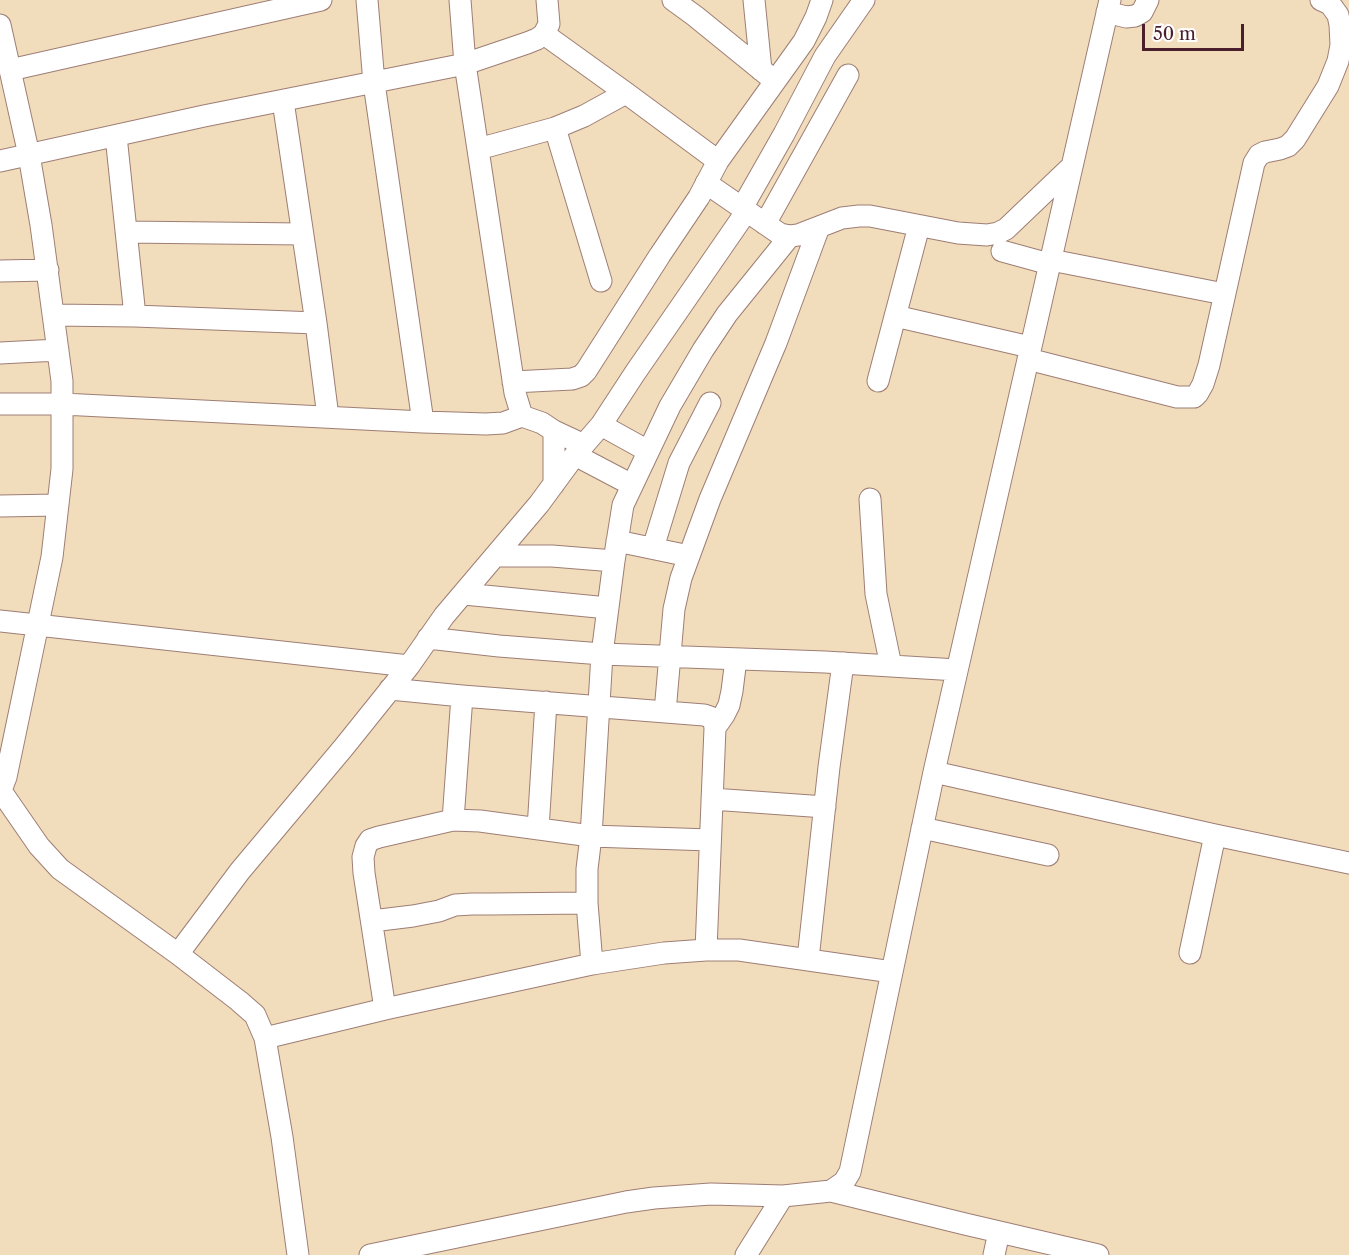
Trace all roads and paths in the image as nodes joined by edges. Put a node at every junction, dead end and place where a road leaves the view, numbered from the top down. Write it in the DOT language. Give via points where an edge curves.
graph roads {
  1 [pos="321,0"];
  2 [pos="367,0"];
  3 [pos="460,0"];
  4 [pos="549,0"];
  5 [pos="673,0"];
  6 [pos="754,0"];
  7 [pos="822,0"];
  8 [pos="864,0"];
  9 [pos="1148,0"];
  10 [pos="1321,0"];
  11 [pos="1109,6"];
  12 [pos="1344,7"];
  13 [pos="0,25"];
  14 [pos="544,34"];
  15 [pos="465,64"];
  16 [pos="10,70"];
  17 [pos="848,75"];
  18 [pos="768,76"];
  19 [pos="374,83"];
  20 [pos="626,93"];
  21 [pos="283,101"];
  22 [pos="555,128"];
  23 [pos="116,136"];
  24 [pos="478,149"];
  25 [pos="29,155"];
  26 [pos="0,161"];
  27 [pos="718,161"];
  28 [pos="1072,166"];
  29 [pos="706,183"];
  30 [pos="744,210"];
  31 [pos="765,224"];
  32 [pos="919,226"];
  33 [pos="819,227"];
  34 [pos="126,232"];
  35 [pos="302,234"];
  36 [pos="790,237"];
  37 [pos="1002,252"];
  38 [pos="1051,260"];
  39 [pos="48,270"];
  40 [pos="0,271"];
  41 [pos="601,281"];
  42 [pos="799,282"];
  43 [pos="1224,294"];
  44 [pos="54,315"];
  45 [pos="135,316"];
  46 [pos="896,316"];
  47 [pos="316,323"];
  48 [pos="58,350"];
  49 [pos="0,352"];
  50 [pos="1029,353"];
  51 [pos="878,381"];
  52 [pos="513,382"];
  53 [pos="710,403"];
  54 [pos="0,404"];
  55 [pos="62,404"];
  56 [pos="522,416"];
  57 [pos="328,417"];
  58 [pos="423,422"];
  59 [pos="601,425"];
  60 [pos="554,431"];
  61 [pos="579,450"];
  62 [pos="648,451"];
  63 [pos="554,484"];
  64 [pos="632,485"];
  65 [pos="870,499"];
  66 [pos="58,505"];
  67 [pos="0,506"];
  68 [pos="652,548"];
  69 [pos="615,551"];
  70 [pos="496,556"];
  71 [pos="689,556"];
  72 [pos="464,594"];
  73 [pos="608,608"];
  74 [pos="0,621"];
  75 [pos="38,625"];
  76 [pos="428,638"];
  77 [pos="603,654"];
  78 [pos="669,657"];
  79 [pos="736,659"];
  80 [pos="843,663"];
  81 [pos="409,666"];
  82 [pos="891,666"];
  83 [pos="957,670"];
  84 [pos="390,689"];
  85 [pos="462,696"];
  86 [pos="546,702"];
  87 [pos="598,706"];
  88 [pos="665,712"];
  89 [pos="715,728"];
  90 [pos="934,772"];
  91 [pos="1,792"];
  92 [pos="712,799"];
  93 [pos="825,807"];
  94 [pos="453,820"];
  95 [pos="922,828"];
  96 [pos="538,829"];
  97 [pos="1215,835"];
  98 [pos="591,836"];
  99 [pos="710,840"];
  100 [pos="1048,855"];
  101 [pos="1349,863"];
  102 [pos="588,903"];
  103 [pos="372,921"];
  104 [pos="706,950"];
  105 [pos="1190,953"];
  106 [pos="178,954"];
  107 [pos="808,959"];
  108 [pos="592,964"];
  109 [pos="892,972"];
  110 [pos="385,1009"];
  111 [pos="265,1038"];
  112 [pos="831,1191"];
  113 [pos="783,1196"];
  114 [pos="999,1232"];
  115 [pos="298,1255"];
  116 [pos="370,1255"];
  117 [pos="746,1255"];
  118 [pos="994,1255"];
  119 [pos="1098,1255"];
  1 -- 16 [label="street"];
  2 -- 19 [label="street"];
  3 -- 15 [label="street"];
  4 -- 14 [label="street" via="549,24"];
  5 -- 18 [label="street"];
  6 -- 18 [label="street"];
  7 -- 18 [label="street" via="804,41"];
  8 -- 30 [label="street" via="825,56"];
  9 -- 11 [label="street" via="1135,16 1126,17"];
  10 -- 12 [label="street"];
  11 -- 28 [label="street"];
  12 -- 43 [label="street" via="1338,62 1328,86 1295,139 1288,146 1259,155 1254,163"];
  13 -- 16 [label="street"];
  14 -- 15 [label="street"];
  14 -- 20 [label="street"];
  15 -- 19 [label="street"];
  15 -- 24 [label="street"];
  16 -- 25 [label="street"];
  17 -- 31 [label="street"];
  18 -- 27 [label="street"];
  19 -- 21 [label="street"];
  19 -- 58 [label="street"];
  20 -- 22 [label="street"];
  20 -- 27 [label="street"];
  21 -- 23 [label="street"];
  21 -- 35 [label="street"];
  22 -- 24 [label="street"];
  22 -- 41 [label="street"];
  23 -- 25 [label="street"];
  23 -- 34 [label="street"];
  24 -- 52 [label="street"];
  25 -- 26 [label="street"];
  25 -- 39 [label="street"];
  27 -- 29 [label="street"];
  28 -- 32 [label="street" via="998,233 977,235"];
  28 -- 38 [label="street"];
  29 -- 30 [label="street"];
  29 -- 52 [label="street" via="586,371 572,379"];
  30 -- 31 [label="street"];
  30 -- 59 [label="street"];
  31 -- 36 [label="street"];
  32 -- 33 [label="street" via="859,216"];
  32 -- 46 [label="street"];
  33 -- 36 [label="street"];
  33 -- 42 [label="street"];
  34 -- 35 [label="street"];
  34 -- 45 [label="street"];
  35 -- 47 [label="street"];
  36 -- 42 [label="street"];
  36 -- 62 [label="street" via="703,350"];
  37 -- 38 [label="street" via="1042,262"];
  38 -- 43 [label="street"];
  38 -- 50 [label="street"];
  39 -- 40 [label="street"];
  39 -- 44 [label="street"];
  42 -- 71 [label="street"];
  43 -- 50 [label="street" via="1206,375 1194,397 1177,397"];
  44 -- 45 [label="street"];
  44 -- 48 [label="street"];
  45 -- 47 [label="street"];
  46 -- 50 [label="street"];
  46 -- 51 [label="street"];
  47 -- 57 [label="street"];
  48 -- 49 [label="street"];
  48 -- 55 [label="street"];
  50 -- 83 [label="street"];
  52 -- 56 [label="street"];
  53 -- 68 [label="street" via="679,463"];
  54 -- 55 [label="street"];
  55 -- 57 [label="street"];
  55 -- 66 [label="street"];
  56 -- 58 [label="street" via="503,423"];
  56 -- 60 [label="street"];
  57 -- 58 [label="street"];
  59 -- 61 [label="street"];
  59 -- 62 [label="street"];
  60 -- 61 [label="street"];
  60 -- 63 [label="street"];
  61 -- 63 [label="street"];
  61 -- 64 [label="street"];
  62 -- 64 [label="street"];
  63 -- 70 [label="street"];
  64 -- 69 [label="street" via="623,505"];
  65 -- 82 [label="street" via="876,594"];
  66 -- 67 [label="street"];
  66 -- 75 [label="street"];
  68 -- 69 [label="street"];
  68 -- 71 [label="street"];
  69 -- 70 [label="street"];
  69 -- 73 [label="street"];
  70 -- 72 [label="street"];
  71 -- 78 [label="street" via="674,609"];
  72 -- 73 [label="street"];
  72 -- 76 [label="street"];
  73 -- 77 [label="street"];
  74 -- 75 [label="street"];
  75 -- 81 [label="street"];
  75 -- 91 [label="street"];
  76 -- 77 [label="street"];
  76 -- 81 [label="street"];
  77 -- 78 [label="street"];
  77 -- 87 [label="street"];
  78 -- 79 [label="street"];
  78 -- 88 [label="street"];
  79 -- 80 [label="street"];
  79 -- 89 [label="street" via="729,705"];
  80 -- 82 [label="street"];
  80 -- 93 [label="street"];
  81 -- 84 [label="street"];
  82 -- 83 [label="street"];
  83 -- 90 [label="street"];
  84 -- 85 [label="street"];
  84 -- 106 [label="street" via="240,871"];
  85 -- 86 [label="street"];
  85 -- 94 [label="street"];
  86 -- 87 [label="street"];
  86 -- 96 [label="street"];
  87 -- 88 [label="street"];
  87 -- 98 [label="street"];
  88 -- 89 [label="street" via="710,717"];
  89 -- 92 [label="street"];
  90 -- 95 [label="street"];
  90 -- 97 [label="street"];
  91 -- 106 [label="street" via="60,869"];
  92 -- 93 [label="street"];
  92 -- 99 [label="street"];
  93 -- 107 [label="street"];
  94 -- 96 [label="street"];
  94 -- 103 [label="street" via="370,840 363,857"];
  95 -- 100 [label="street"];
  95 -- 109 [label="street"];
  96 -- 98 [label="street"];
  97 -- 101 [label="street"];
  97 -- 105 [label="street"];
  98 -- 99 [label="street"];
  98 -- 102 [label="street"];
  99 -- 104 [label="street"];
  102 -- 103 [label="street" via="455,905"];
  102 -- 108 [label="street"];
  103 -- 110 [label="street"];
  104 -- 107 [label="street"];
  104 -- 108 [label="street"];
  106 -- 111 [label="street" via="255,1015"];
  107 -- 109 [label="street"];
  108 -- 110 [label="street"];
  109 -- 112 [label="street" via="850,1172"];
  110 -- 111 [label="street"];
  111 -- 115 [label="street"];
  112 -- 113 [label="street"];
  112 -- 114 [label="street"];
  113 -- 116 [label="street" via="711,1194 654,1198"];
  113 -- 117 [label="street"];
  114 -- 118 [label="street"];
  114 -- 119 [label="street"];
}
